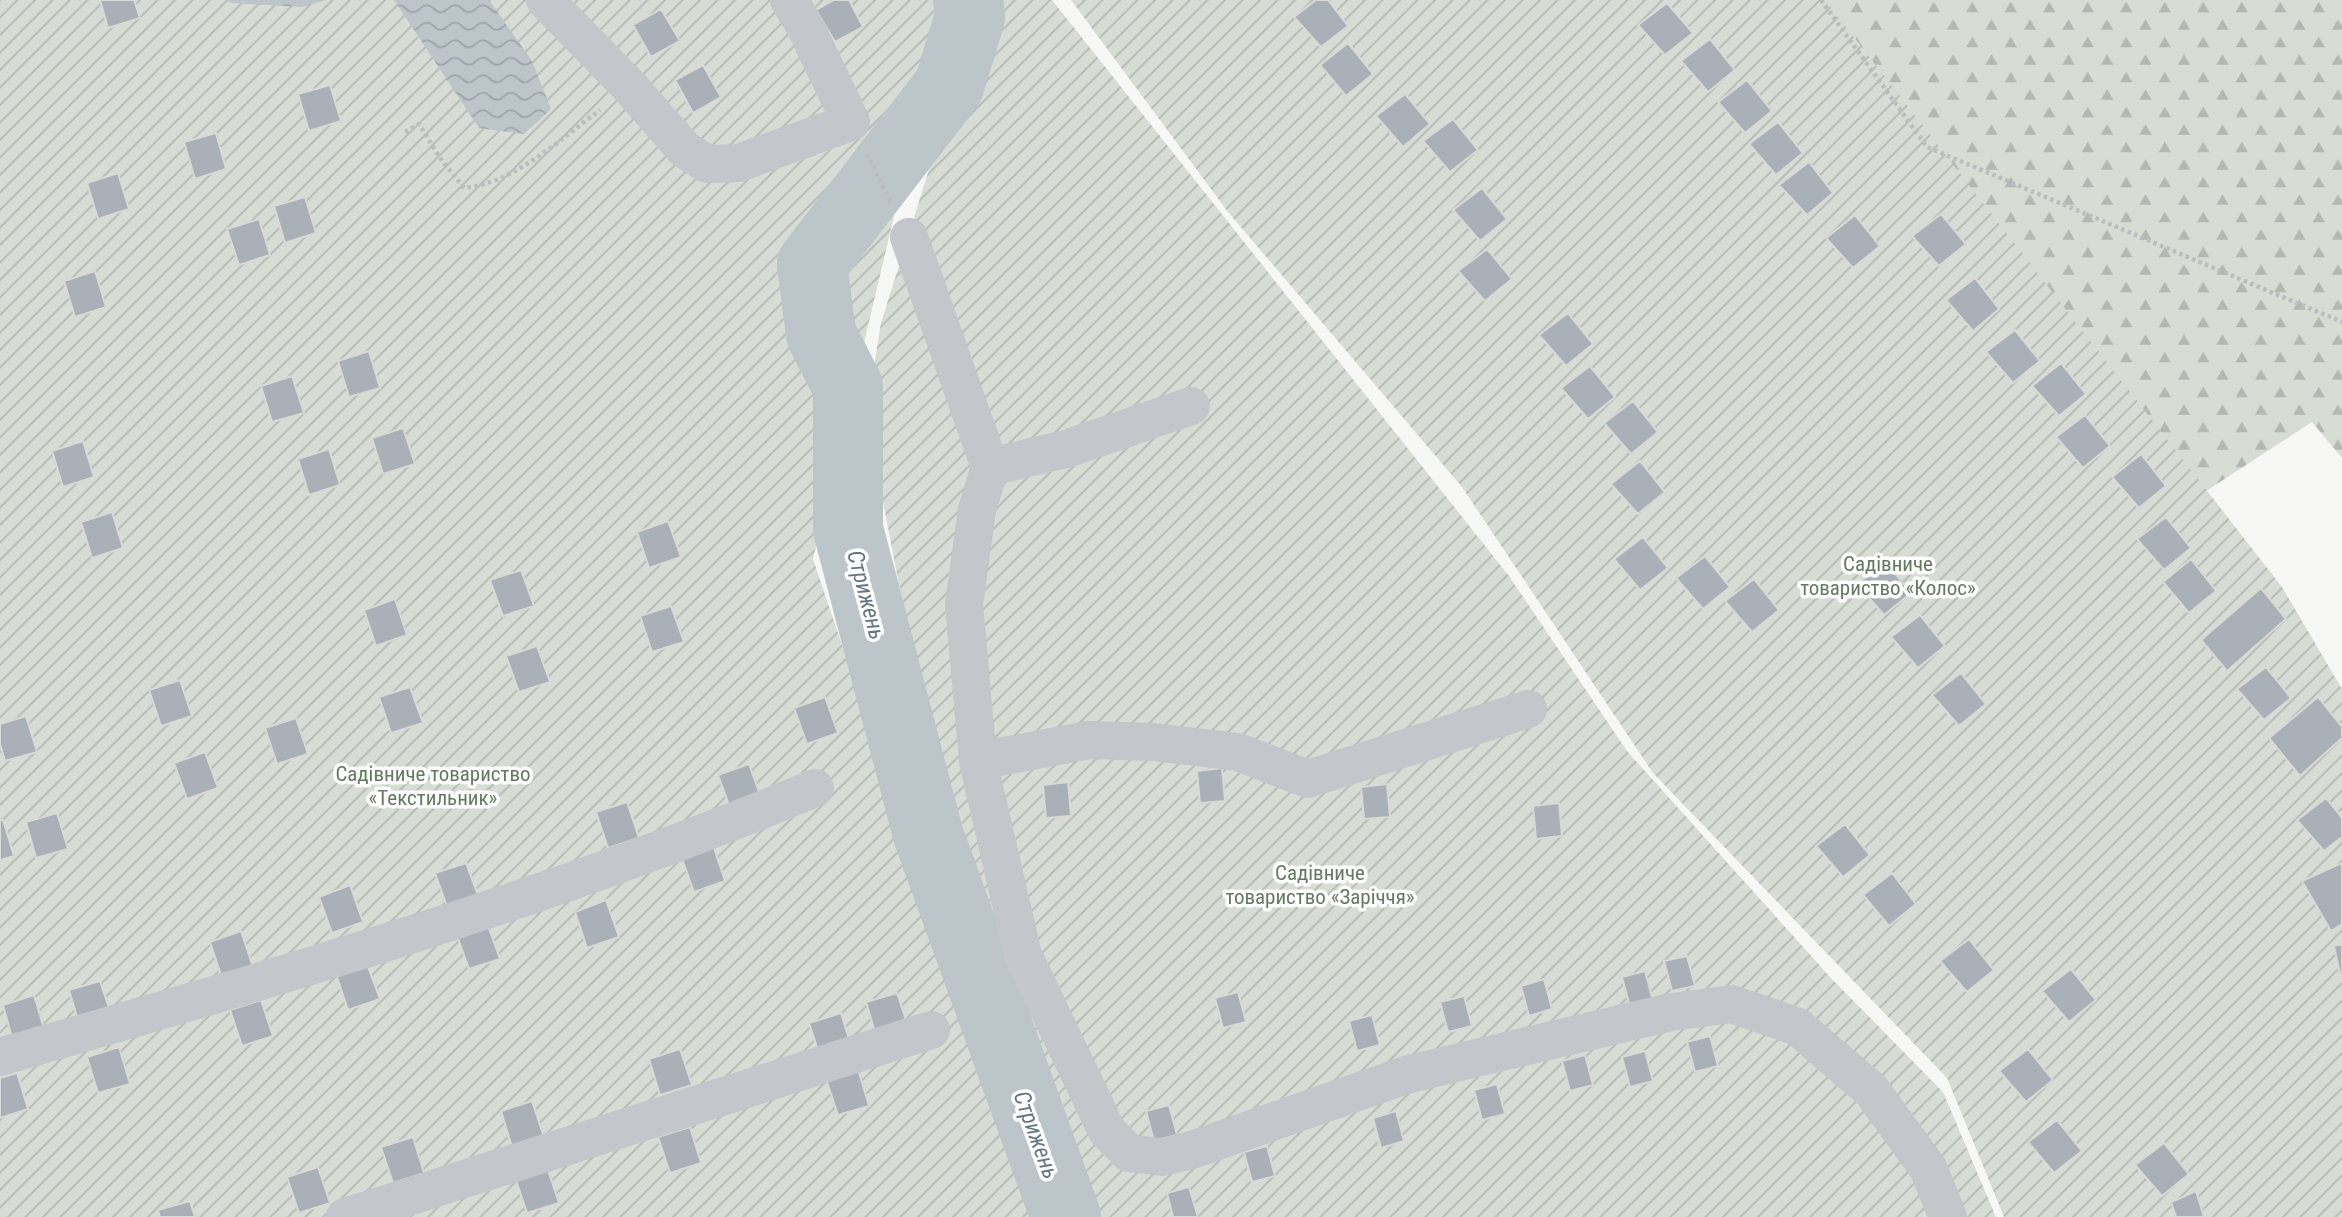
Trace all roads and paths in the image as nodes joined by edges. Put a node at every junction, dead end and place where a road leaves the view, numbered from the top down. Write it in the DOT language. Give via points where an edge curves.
graph roads {
  1 [pos="544,0"];
  2 [pos="789,0"];
  3 [pos="1821,0"];
  4 [pos="631,88"];
  5 [pos="851,122"];
  6 [pos="405,132"];
  7 [pos="909,237"];
  8 [pos="2342,322"];
  9 [pos="1191,406"];
  10 [pos="990,467"];
  11 [pos="1528,709"];
  12 [pos="978,761"];
  13 [pos="815,788"];
  14 [pos="930,1030"];
  15 [pos="0,1057"];
  16 [pos="345,1217"];
  17 [pos="1948,1217"];
  1 -- 4 [label="street"];
  2 -- 5 [label="street"];
  3 -- 8 [label="path" via="1927,147"];
  4 -- 5 [label="street" via="684,149 708,164 738,163"];
  4 -- 6 [label="path" via="527,163 486,186 464,188 419,124"];
  5 -- 7 [label="path"];
  7 -- 10 [label="street"];
  9 -- 10 [label="street" via="1066,449"];
  10 -- 12 [label="street" via="977,510 964,604"];
  11 -- 12 [label="street" via="1308,779 1238,752 1154,742 1089,740"];
  12 -- 17 [label="street" via="1023,956 1107,1131 1129,1153 1162,1157 1192,1150 1409,1074 1671,1012 1732,1004 1798,1027 1871,1090 1928,1168"];
  13 -- 15 [label="street" via="712,831 315,966"];
  14 -- 16 [label="street"];
}
